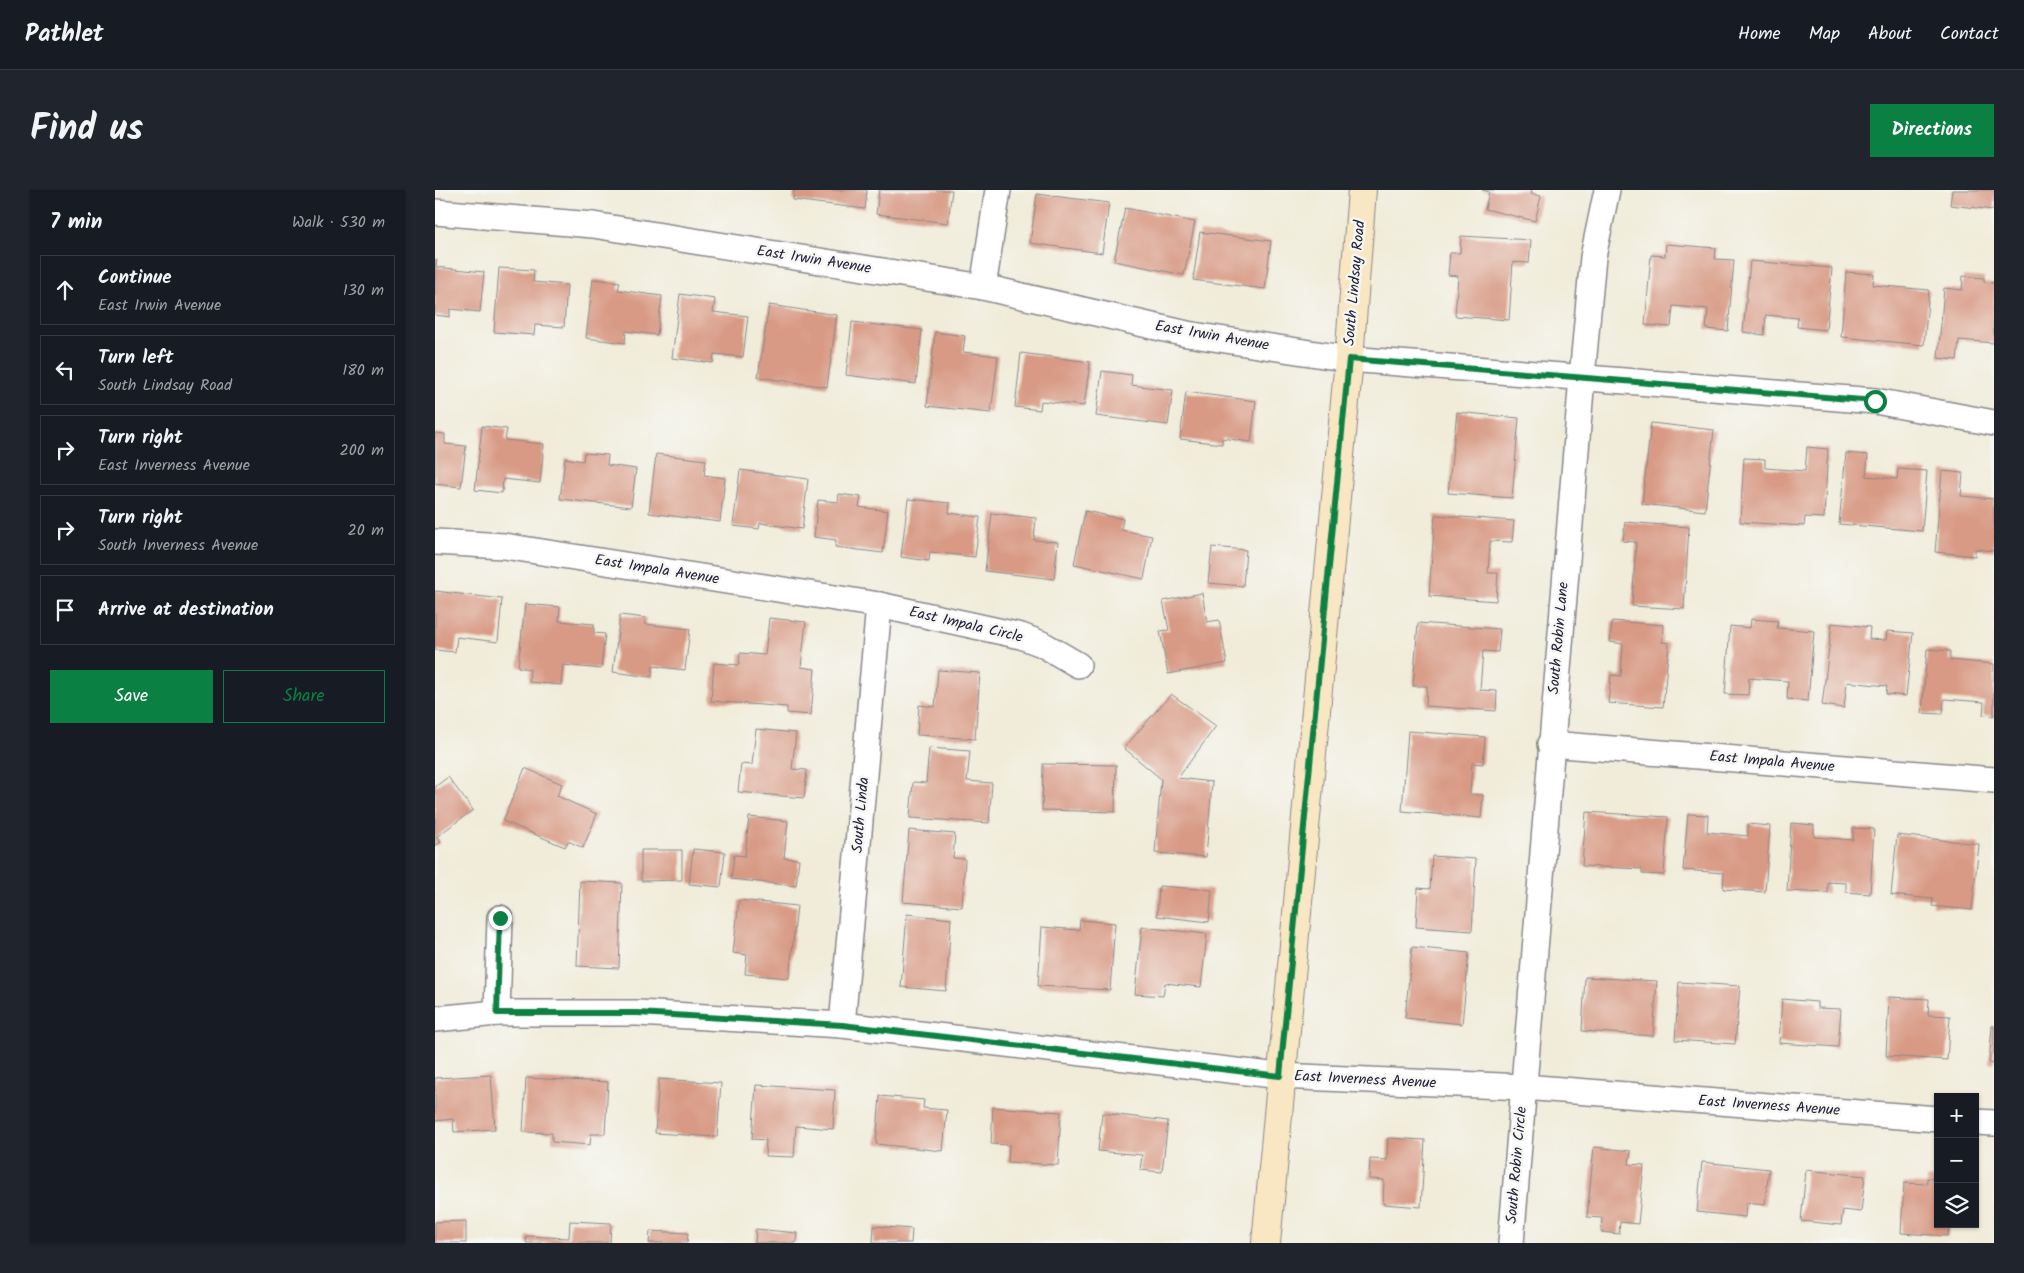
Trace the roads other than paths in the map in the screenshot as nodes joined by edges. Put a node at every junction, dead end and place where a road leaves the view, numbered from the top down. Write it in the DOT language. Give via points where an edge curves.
graph roads {
  1 [pos="998,190"];
  2 [pos="1362,190"];
  3 [pos="1607,190"];
  4 [pos="435,212"];
  5 [pos="983,287"];
  6 [pos="1349,359"];
  7 [pos="1582,376"];
  8 [pos="1994,423"];
  9 [pos="435,542"];
  10 [pos="879,605"];
  11 [pos="1078,665"];
  12 [pos="1550,744"];
  13 [pos="1994,780"];
  14 [pos="500,918"];
  15 [pos="497,1013"];
  16 [pos="435,1018"];
  17 [pos="842,1025"];
  18 [pos="1280,1076"];
  19 [pos="1523,1087"];
  20 [pos="1934,1119"];
  21 [pos="1979,1122"];
  22 [pos="1994,1123"];
  23 [pos="1266,1243"];
  24 [pos="1511,1243"];
  1 -- 5 [label="street"];
  2 -- 6 [label="main road, South Lindsay Road"];
  3 -- 7 [label="street, South Robin Lane" via="1593,257"];
  4 -- 5 [label="street, East Irwin Avenue" via="593,225"];
  5 -- 6 [label="street, East Irwin Avenue" via="1187,334"];
  6 -- 7 [label="street, East Irwin Avenue"];
  6 -- 18 [label="main road, South Lindsay Road"];
  7 -- 8 [label="street, East Irwin Avenue" via="1875,401"];
  7 -- 12 [label="street, South Robin Lane"];
  9 -- 10 [label="street, East Impala Avenue" via="504,546"];
  10 -- 11 [label="street, East Impala Circle" via="1021,636"];
  10 -- 17 [label="street, South Linda"];
  12 -- 13 [label="street, East Impala Avenue"];
  12 -- 19 [label="street, South Robin Lane"];
  14 -- 15 [label="street"];
  15 -- 16 [label="street, East Inverness Avenue"];
  15 -- 17 [label="street, East Inverness Avenue" via="638,1013"];
  17 -- 18 [label="street, East Inverness Avenue"];
  18 -- 19 [label="street, East Inverness Avenue"];
  18 -- 23 [label="main road, South Lindsay Road"];
  19 -- 20 [label="street, East Inverness Avenue"];
  19 -- 24 [label="street, South Robin Circle"];
  21 -- 22 [label="street"];
}
